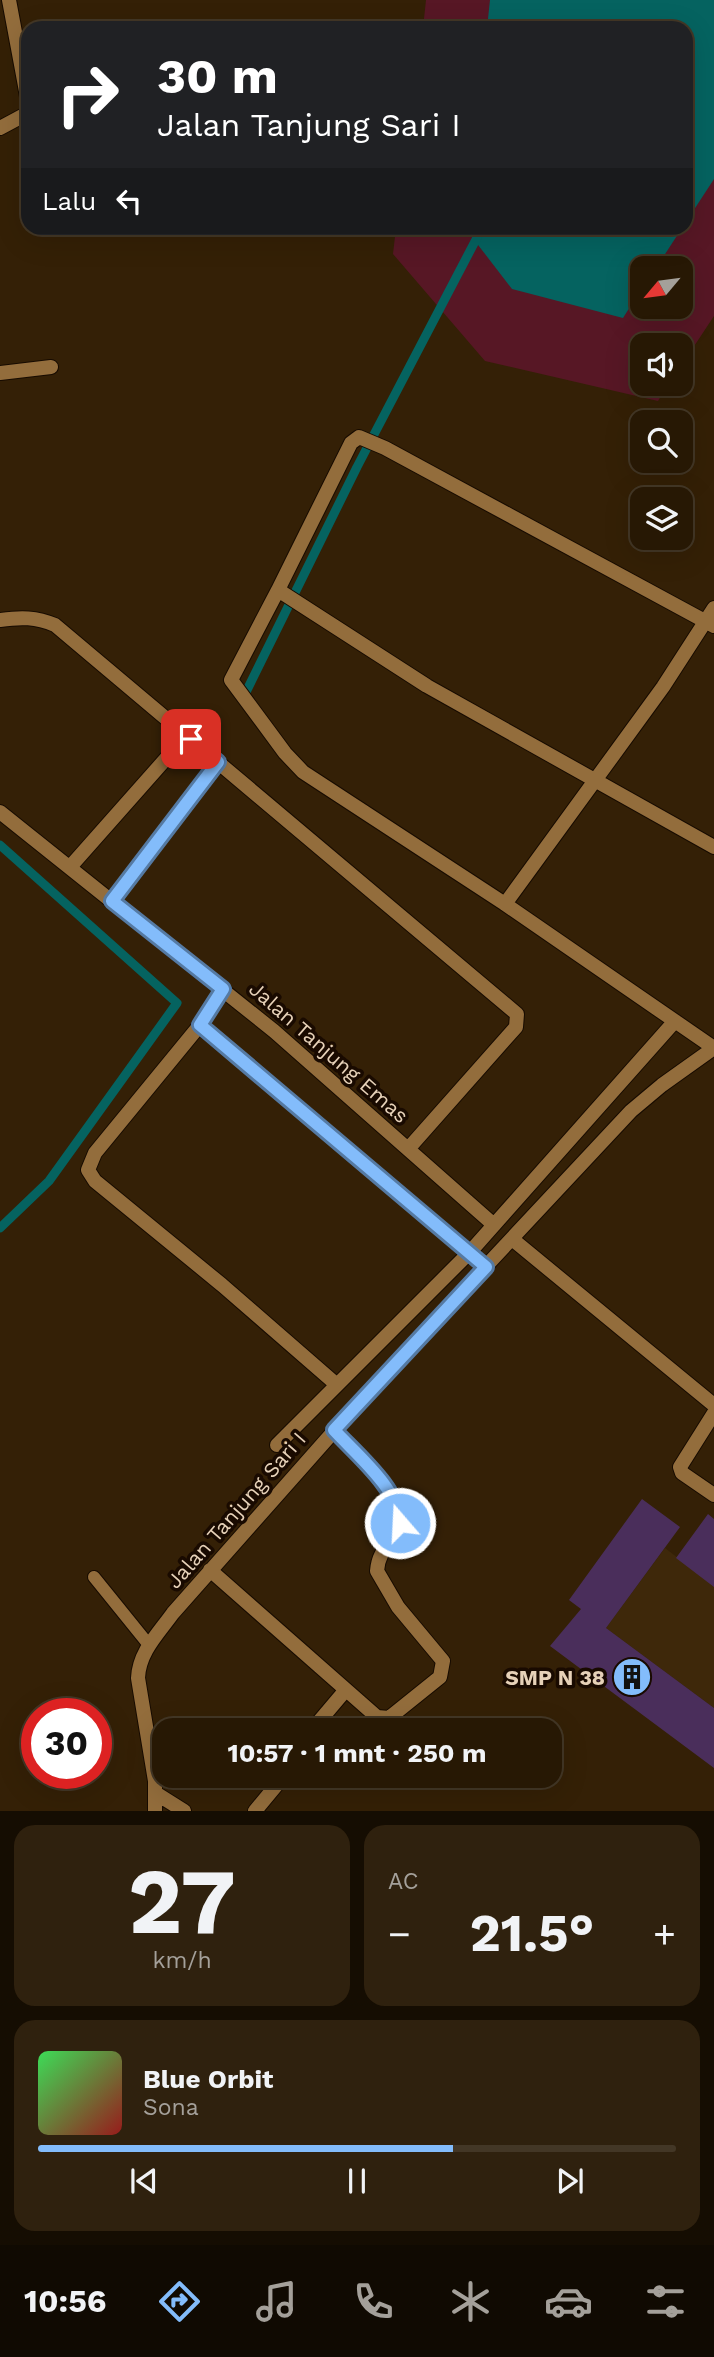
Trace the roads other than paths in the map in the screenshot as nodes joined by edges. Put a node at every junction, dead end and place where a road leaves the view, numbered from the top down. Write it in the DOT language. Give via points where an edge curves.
graph roads {
  1 [pos="9,0"];
  2 [pos="21,64"];
  3 [pos="21,117"];
  4 [pos="0,128"];
  5 [pos="51,367"];
  6 [pos="0,373"];
  7 [pos="282,593"];
  8 [pos="714,608"];
  9 [pos="0,620"];
  10 [pos="710,624"];
  11 [pos="188,738"];
  12 [pos="213,759"];
  13 [pos="594,780"];
  14 [pos="0,811"];
  15 [pos="714,847"];
  16 [pos="75,871"];
  17 [pos="107,896"];
  18 [pos="505,904"];
  19 [pos="223,989"];
  20 [pos="675,1021"];
  21 [pos="200,1025"];
  22 [pos="714,1048"];
  23 [pos="408,1149"];
  24 [pos="494,1225"];
  25 [pos="512,1239"];
  26 [pos="470,1252"];
  27 [pos="486,1267"];
  28 [pos="337,1385"];
  29 [pos="714,1405"];
  30 [pos="714,1413"];
  31 [pos="334,1430"];
  32 [pos="277,1445"];
  33 [pos="714,1496"];
  34 [pos="210,1570"];
  35 [pos="94,1577"];
  36 [pos="149,1644"];
  37 [pos="344,1692"];
  38 [pos="322,1718"];
  39 [pos="274,1788"];
  40 [pos="157,1794"];
  41 [pos="155,1811"];
  42 [pos="184,1811"];
  43 [pos="255,1811"];
  1 -- 2 [label="street"];
  3 -- 4 [label="street"];
  5 -- 6 [label="street"];
  7 -- 10 [label="street" via="351,443 364,437"];
  7 -- 13 [label="street" via="428,686"];
  7 -- 18 [label="street" via="230,680 237,693 303,772"];
  8 -- 10 [label="street"];
  9 -- 11 [label="street" via="25,617 55,625"];
  10 -- 13 [label="street"];
  11 -- 12 [label="street"];
  11 -- 16 [label="street"];
  12 -- 17 [label="street"];
  12 -- 23 [label="street" via="517,1014 516,1027"];
  13 -- 15 [label="street"];
  13 -- 18 [label="street"];
  14 -- 16 [label="street, Jalan Tanjung Emas"];
  16 -- 17 [label="street, Jalan Tanjung Emas"];
  17 -- 19 [label="street, Jalan Tanjung Emas"];
  18 -- 20 [label="street"];
  19 -- 21 [label="street"];
  19 -- 23 [label="street, Jalan Tanjung Emas"];
  20 -- 22 [label="street"];
  20 -- 24 [label="street"];
  21 -- 26 [label="street"];
  21 -- 28 [label="street" via="95,1153 88,1170 95,1181"];
  22 -- 25 [label="street, Jalan Tanjung Sari I" via="631,1111"];
  23 -- 24 [label="street, Jalan Tanjung Emas"];
  24 -- 26 [label="street"];
  25 -- 27 [label="street, Jalan Tanjung Sari I"];
  25 -- 29 [label="street"];
  26 -- 27 [label="street"];
  26 -- 28 [label="street"];
  27 -- 31 [label="street, Jalan Tanjung Sari I"];
  28 -- 32 [label="street"];
  30 -- 33 [label="street" via="680,1467"];
  31 -- 34 [label="street, Jalan Tanjung Sari I"];
  31 -- 37 [label="street" via="393,1495 400,1523 381,1551 377,1571 398,1607 439,1654 443,1669 440,1677 386,1718 377,1717"];
  34 -- 36 [label="street, Jalan Tanjung Sari I"];
  34 -- 37 [label="street"];
  35 -- 36 [label="lane"];
  36 -- 40 [label="street, Jalan Tanjung Sari I" via="139,1662 138,1678"];
  37 -- 38 [label="street"];
  39 -- 43 [label="street"];
  40 -- 41 [label="street, Jalan Tanjung Sari I"];
  40 -- 42 [label="street"];
}
